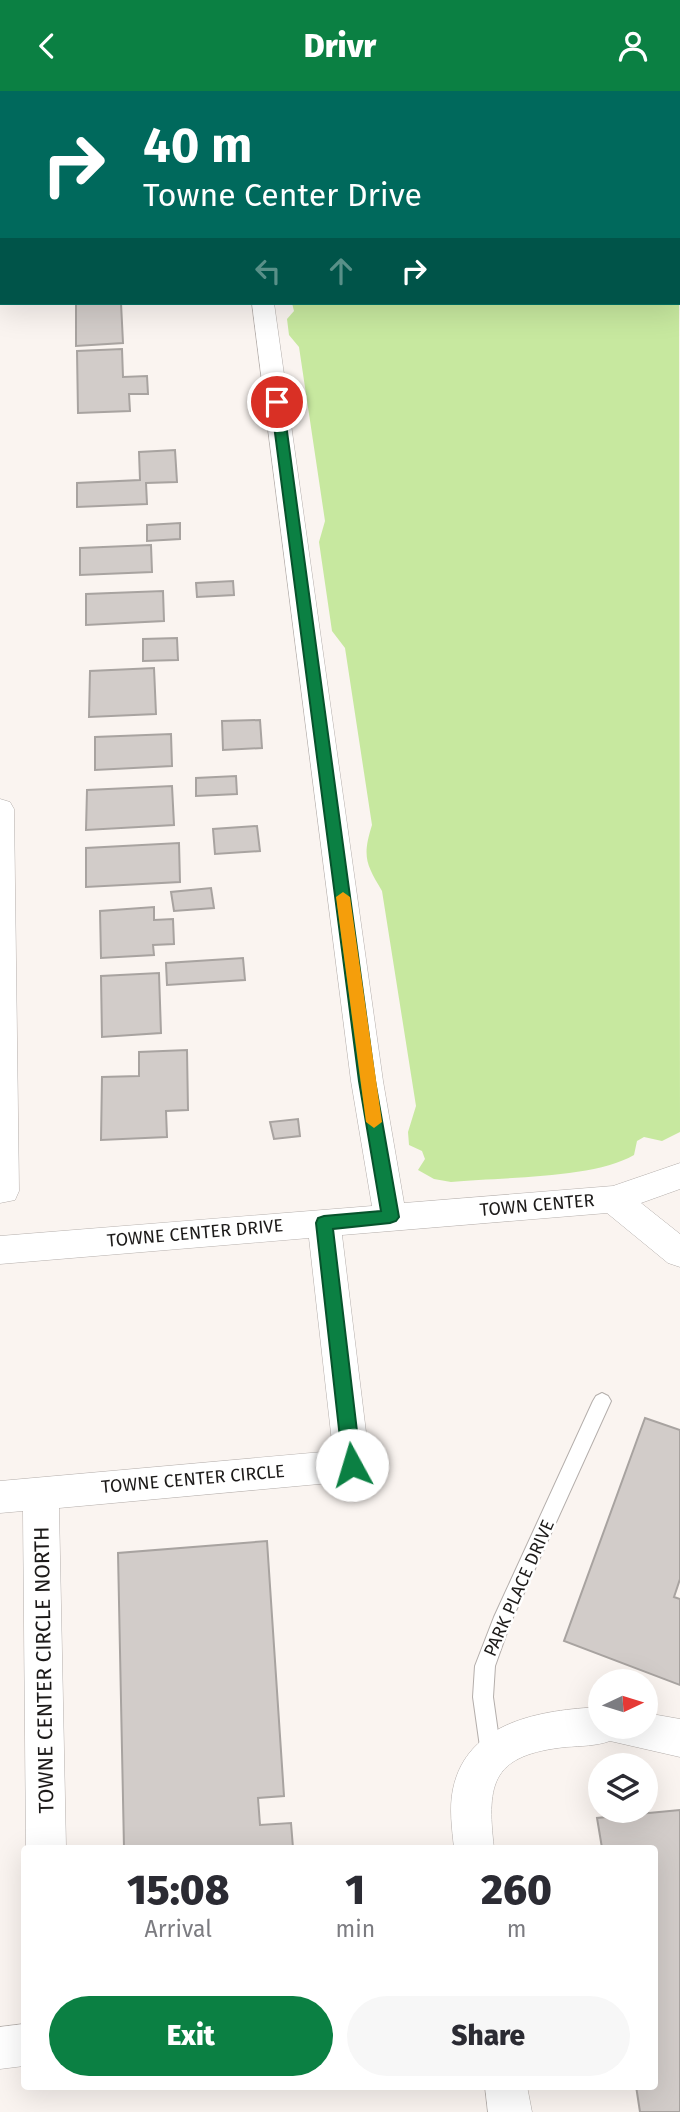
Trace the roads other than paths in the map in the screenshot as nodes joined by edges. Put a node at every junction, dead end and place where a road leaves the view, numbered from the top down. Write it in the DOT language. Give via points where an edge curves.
graph roads {
  1 [pos="263,305"];
  2 [pos="0,809"];
  3 [pos="680,1177"];
  4 [pos="3,1191"];
  5 [pos="613,1199"];
  6 [pos="390,1217"];
  7 [pos="324,1223"];
  8 [pos="0,1250"];
  9 [pos="680,1253"];
  10 [pos="602,1401"];
  11 [pos="41,1493"];
  12 [pos="0,1497"];
  13 [pos="588,1727"];
  14 [pos="658,1734"];
  15 [pos="680,1738"];
  16 [pos="491,1754"];
  17 [pos="46,1845"];
  18 [pos="474,1845"];
  19 [pos="21,2045"];
  20 [pos="0,2048"];
  21 [pos="507,2090"];
  22 [pos="510,2112"];
  1 -- 6 [label="street" via="367,1081"];
  2 -- 4 [label="street"];
  3 -- 5 [label="street, TOWN CENTER"];
  5 -- 6 [label="street, TOWN CENTER"];
  5 -- 9 [label="street"];
  6 -- 7 [label="street, TOWNE CENTER DRIVE"];
  7 -- 8 [label="street, TOWNE CENTER DRIVE"];
  7 -- 11 [label="street, TOWNE CENTER CIRCLE" via="352,1465"];
  10 -- 16 [label="lane, PARK PLACE DRIVE" via="485,1666 483,1697"];
  11 -- 12 [label="street, TOWNE CENTER CIRCLE"];
  11 -- 17 [label="street, TOWNE CENTER CIRCLE NORTH"];
  13 -- 16 [label="street" via="524,1737"];
  14 -- 15 [label="street"];
  16 -- 18 [label="street" via="474,1783"];
  19 -- 20 [label="street"];
  21 -- 22 [label="street"];
}
